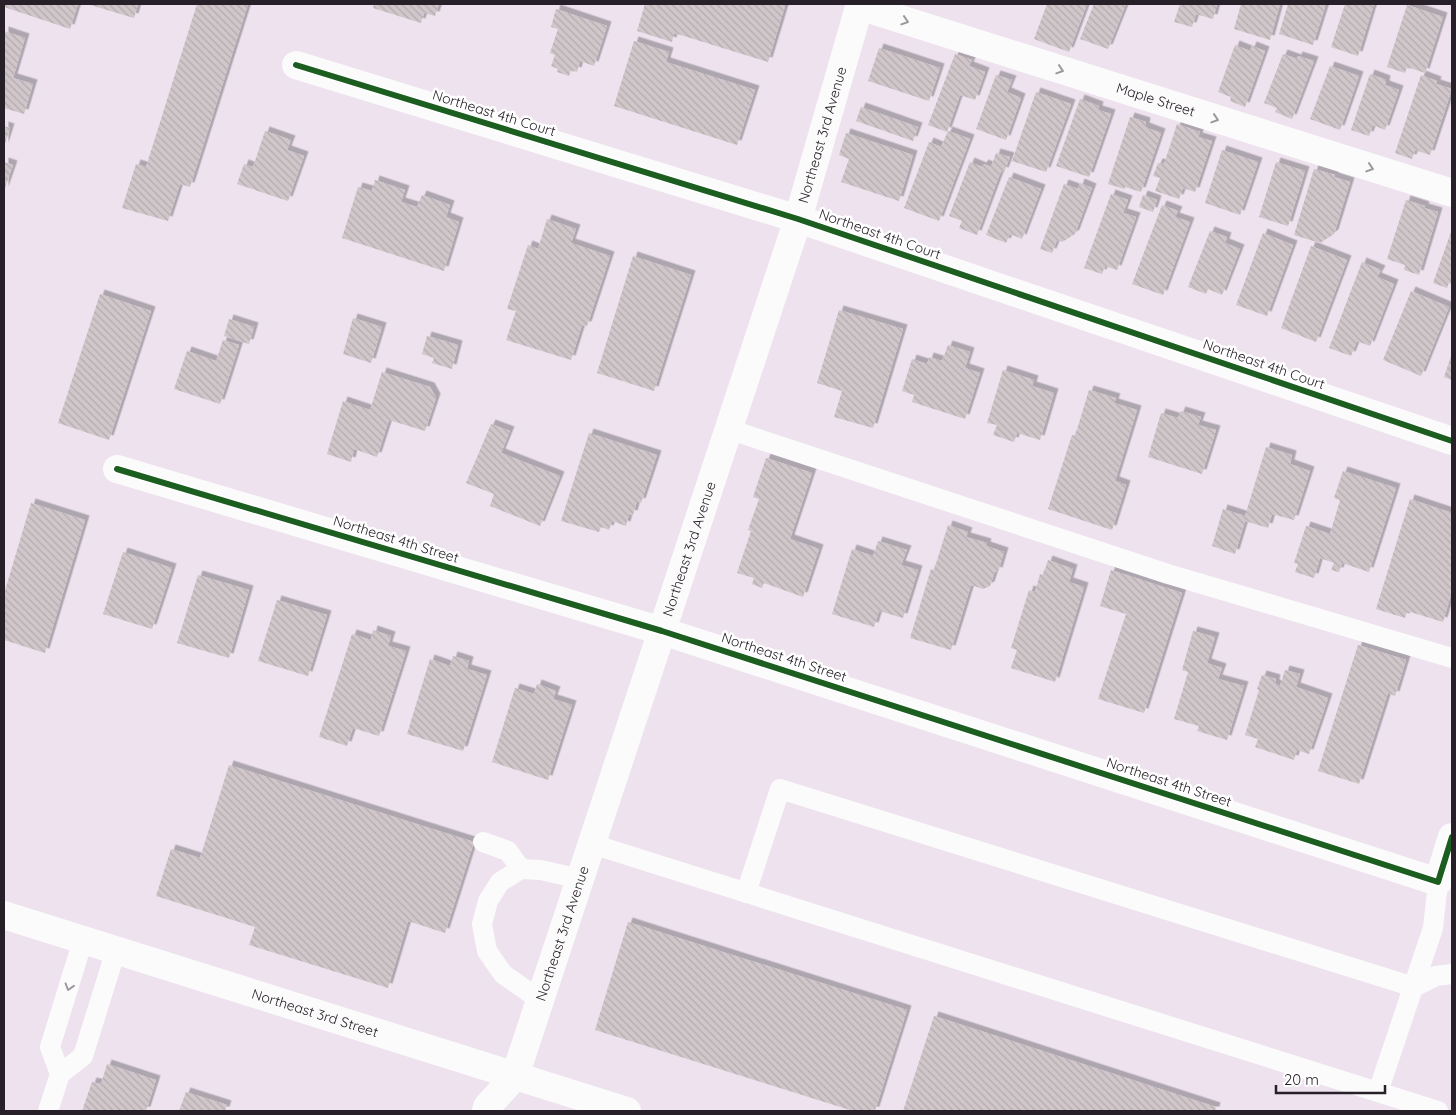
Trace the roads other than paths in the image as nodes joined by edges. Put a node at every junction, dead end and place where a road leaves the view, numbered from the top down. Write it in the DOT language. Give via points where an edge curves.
graph roads {
  1 [pos="859,5"];
  2 [pos="296,65"];
  3 [pos="1452,194"];
  4 [pos="798,219"];
  5 [pos="728,429"];
  6 [pos="1452,441"];
  7 [pos="117,469"];
  8 [pos="662,631"];
  9 [pos="1452,658"];
  10 [pos="1452,837"];
  11 [pos="483,842"];
  12 [pos="592,844"];
  13 [pos="521,869"];
  14 [pos="580,879"];
  15 [pos="1438,882"];
  16 [pos="746,893"];
  17 [pos="4,915"];
  18 [pos="83,940"];
  19 [pos="116,950"];
  20 [pos="1452,974"];
  21 [pos="1414,986"];
  22 [pos="540,1000"];
  23 [pos="60,1074"];
  24 [pos="515,1076"];
  25 [pos="1378,1092"];
  26 [pos="48,1111"];
  27 [pos="486,1111"];
  28 [pos="627,1111"];
  29 [pos="1438,1111"];
  1 -- 3 [label="street, Maple Street, one-way"];
  1 -- 4 [label="street, Northeast 3rd Avenue"];
  2 -- 4 [label="street, Northeast 4th Court"];
  4 -- 5 [label="street, Northeast 3rd Avenue"];
  4 -- 6 [label="street, Northeast 4th Court"];
  5 -- 8 [label="street, Northeast 3rd Avenue"];
  5 -- 9 [label="lane" via="1168,574"];
  7 -- 8 [label="street, Northeast 4th Street"];
  8 -- 12 [label="street, Northeast 3rd Avenue"];
  8 -- 15 [label="street, Northeast 4th Street"];
  10 -- 15 [label="street"];
  11 -- 13 [label="lane" via="508,851"];
  12 -- 14 [label="street, Northeast 3rd Avenue"];
  12 -- 16 [label="lane"];
  13 -- 14 [label="lane"];
  13 -- 22 [label="lane" via="500,882 488,901 482,924 487,951 503,974"];
  14 -- 22 [label="street, Northeast 3rd Avenue"];
  15 -- 21 [label="lane" via="1433,928"];
  16 -- 21 [label="lane" via="780,789"];
  16 -- 25 [label="lane"];
  17 -- 18 [label="street, Northeast 3rd Street"];
  18 -- 19 [label="street, Northeast 3rd Street"];
  18 -- 23 [label="lane, one-way" via="50,1047"];
  19 -- 23 [label="lane" via="83,1056"];
  19 -- 24 [label="street, Northeast 3rd Street"];
  20 -- 21 [label="lane" via="1436,976"];
  21 -- 25 [label="lane"];
  22 -- 24 [label="street, Northeast 3rd Avenue"];
  23 -- 26 [label="lane"];
  24 -- 27 [label="street, Northeast 3rd Avenue"];
  24 -- 28 [label="street, Northeast 3rd Street"];
  25 -- 29 [label="lane"];
}
